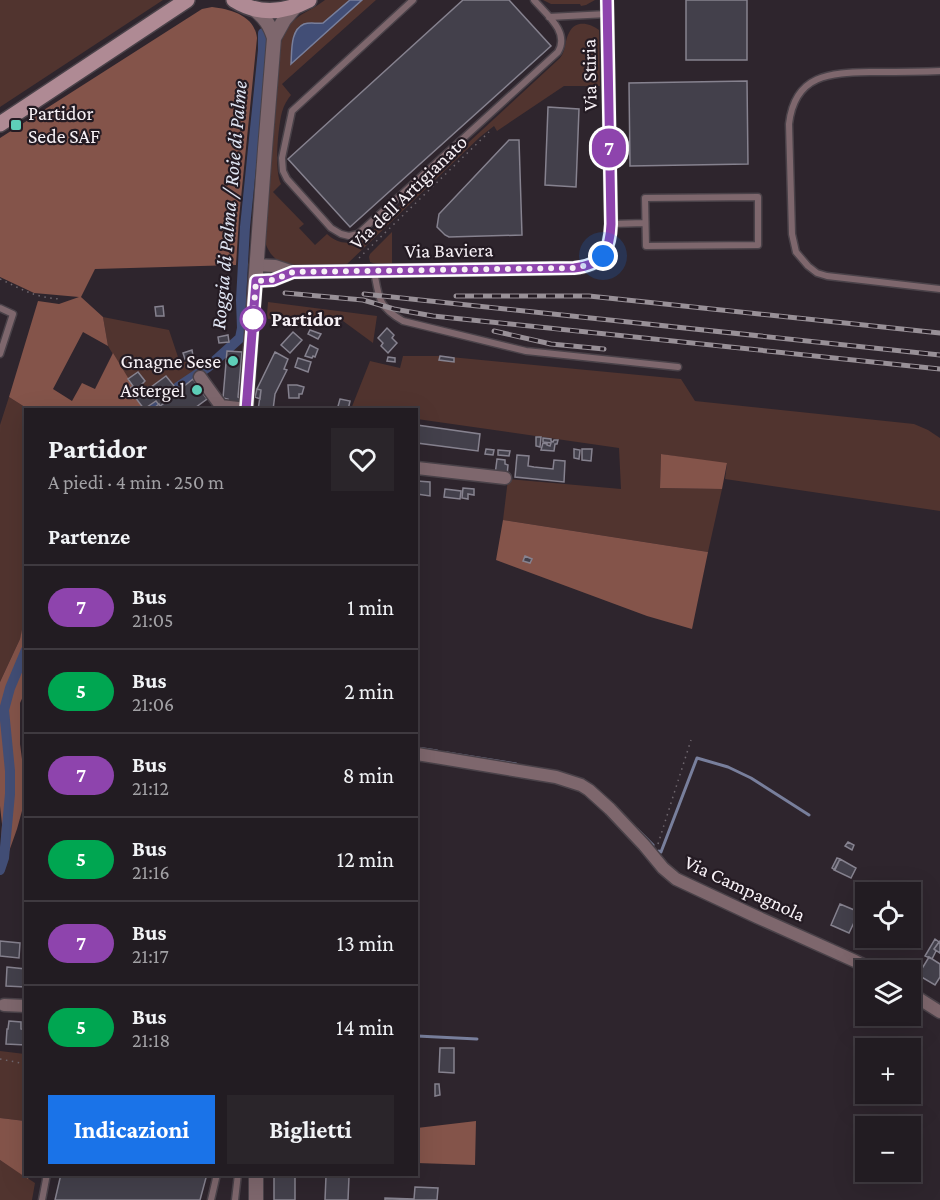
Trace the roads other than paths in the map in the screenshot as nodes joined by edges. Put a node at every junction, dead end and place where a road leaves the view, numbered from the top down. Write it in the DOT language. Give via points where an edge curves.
graph roads {
  1 [pos="187,0"];
  2 [pos="234,0"];
  3 [pos="412,0"];
  4 [pos="534,0"];
  5 [pos="607,0"];
  6 [pos="303,3"];
  7 [pos="255,10"];
  8 [pos="607,14"];
  9 [pos="549,16"];
  10 [pos="274,38"];
  11 [pos="940,71"];
  12 [pos="0,124"];
  13 [pos="645,223"];
  14 [pos="611,224"];
  15 [pos="603,256"];
  16 [pos="256,265"];
  17 [pos="374,271"];
  18 [pos="293,272"];
  19 [pos="256,281"];
  20 [pos="940,289"];
  21 [pos="0,308"];
  22 [pos="0,354"];
  23 [pos="678,367"];
  24 [pos="200,377"];
  25 [pos="237,408"];
  26 [pos="246,408"];
  27 [pos="418,468"];
  28 [pos="505,478"];
  29 [pos="418,754"];
  30 [pos="855,961"];
  31 [pos="921,1000"];
  32 [pos="4,1005"];
  33 [pos="24,1006"];
  34 [pos="940,1012"];
  35 [pos="47,1176"];
  36 [pos="217,1176"];
  37 [pos="238,1176"];
  38 [pos="256,1176"];
  39 [pos="42,1200"];
  40 [pos="211,1200"];
  41 [pos="235,1200"];
  42 [pos="256,1200"];
  1 -- 12 [label="main road"];
  2 -- 7 [label="main road"];
  3 -- 9 [label="lane" via="292,111 283,171 331,228 349,236 358,234 558,52 562,39"];
  4 -- 9 [label="lane"];
  5 -- 8 [label="street, Via Stiria"];
  6 -- 7 [label="main road" via="283,10"];
  6 -- 10 [label="street" via="284,20"];
  7 -- 10 [label="street" via="265,18"];
  8 -- 9 [label="lane"];
  8 -- 14 [label="street, Via Stiria"];
  10 -- 16 [label="street"];
  11 -- 20 [label="lane" via="824,76 799,95 789,124 792,234 802,260 827,276"];
  13 -- 13 [label="lane" via="646,246 758,245 758,197 645,198"];
  13 -- 14 [label="lane"];
  14 -- 15 [label="street, Via Stiria"];
  15 -- 17 [label="street, Via Baviera" via="592,264 574,268"];
  16 -- 18 [label="street, Via Baviera"];
  16 -- 19 [label="street"];
  17 -- 18 [label="street, Via Baviera"];
  17 -- 23 [label="lane" via="383,306 403,321 526,351"];
  18 -- 19 [label="street, Via Baviera" via="273,280"];
  19 -- 26 [label="street"];
  21 -- 22 [label="lane" via="13,314"];
  24 -- 25 [label="street" via="220,406"];
  27 -- 28 [label="street"];
  29 -- 30 [label="street, Via Campagnola" via="556,777 581,785 610,808 676,879"];
  31 -- 34 [label="street"];
  32 -- 33 [label="street"];
  35 -- 39 [label="lane"];
  36 -- 40 [label="lane"];
  37 -- 41 [label="lane"];
  38 -- 42 [label="street"];
}
